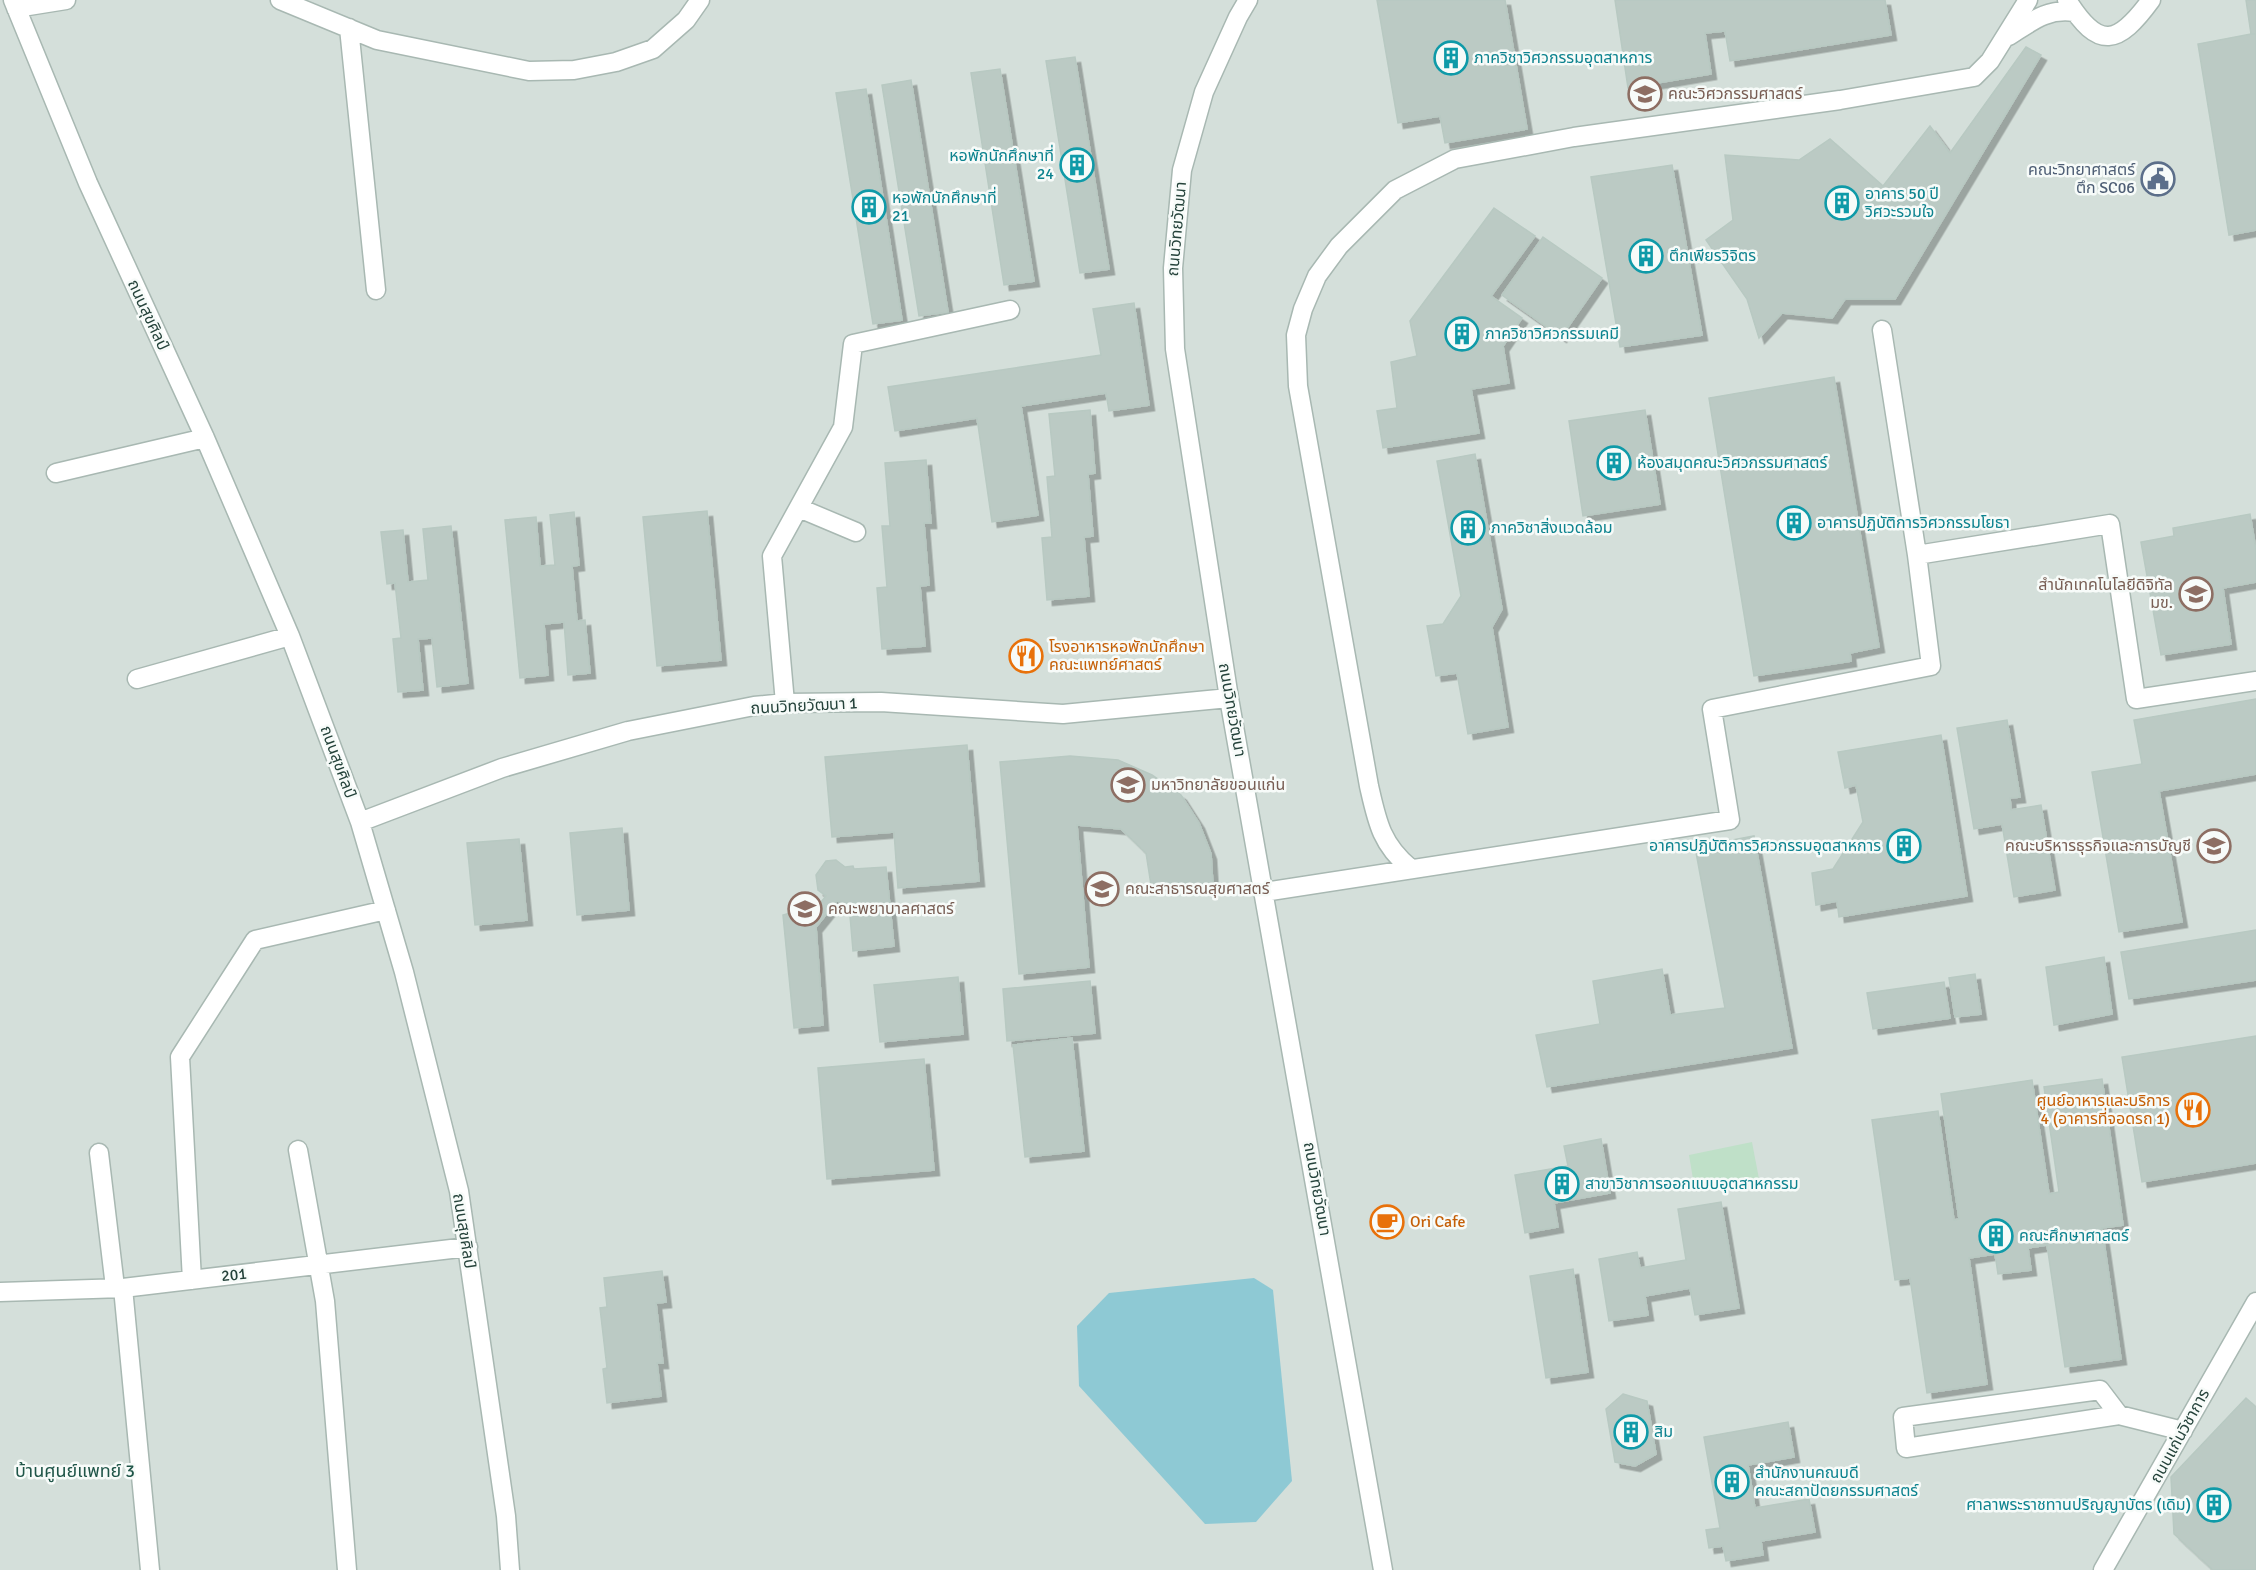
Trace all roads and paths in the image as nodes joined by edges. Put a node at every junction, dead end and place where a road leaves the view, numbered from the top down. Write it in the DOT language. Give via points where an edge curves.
graph roads {
  1 [pos="66,0"];
  2 [pos="280,0"];
  3 [pos="700,0"];
  4 [pos="1248,0"];
  5 [pos="2028,0"];
  6 [pos="2151,0"];
  7 [pos="15,4"];
  8 [pos="2071,6"];
  9 [pos="349,28"];
  10 [pos="2005,39"];
  11 [pos="376,290"];
  12 [pos="1010,310"];
  13 [pos="1882,330"];
  14 [pos="205,438"];
  15 [pos="56,473"];
  16 [pos="799,508"];
  17 [pos="856,532"];
  18 [pos="1917,555"];
  19 [pos="290,636"];
  20 [pos="137,679"];
  21 [pos="2256,681"];
  22 [pos="1229,698"];
  23 [pos="785,703"];
  24 [pos="360,822"];
  25 [pos="1410,868"];
  26 [pos="1264,892"];
  27 [pos="386,910"];
  28 [pos="298,1150"];
  29 [pos="99,1153"];
  30 [pos="468,1247"];
  31 [pos="318,1266"];
  32 [pos="192,1280"];
  33 [pos="119,1287"];
  34 [pos="0,1292"];
  35 [pos="2256,1302"];
  36 [pos="2119,1415"];
  37 [pos="2183,1431"];
  38 [pos="150,1570"];
  39 [pos="347,1570"];
  40 [pos="510,1570"];
  41 [pos="1383,1570"];
  42 [pos="2103,1570"];
  1 -- 7 [label="street"];
  2 -- 9 [label="street"];
  3 -- 9 [label="street" via="686,20 653,49 616,62 574,70 529,71 467,60 377,40"];
  4 -- 22 [label="street, ถนนวิทยวัฒนา" via="1204,92 1192,128 1182,170 1173,268 1175,349"];
  5 -- 10 [label="street"];
  6 -- 8 [label="street" via="2121,34 2101,35 2086,28"];
  7 -- 14 [label="street, ถนนสุขศิลป์" via="88,183"];
  8 -- 10 [label="street" via="2040,15"];
  9 -- 11 [label="street"];
  10 -- 25 [label="street" via="1974,77 1961,81 1574,137 1455,159 1395,190 1339,246 1317,276 1296,335 1304,432 1378,826 1392,853"];
  12 -- 16 [label="street" via="853,344 843,427"];
  13 -- 18 [label="street"];
  14 -- 15 [label="street"];
  14 -- 19 [label="street, ถนนสุขศิลป์"];
  16 -- 17 [label="street"];
  16 -- 23 [label="street" via="772,556"];
  18 -- 21 [label="street" via="2110,524 2136,699"];
  18 -- 25 [label="street" via="1931,666 1712,709 1730,820"];
  19 -- 20 [label="street"];
  19 -- 24 [label="street, ถนนสุขศิลป์"];
  22 -- 23 [label="street, ถนนวิทยวัฒนา 1" via="1063,714 881,702"];
  22 -- 26 [label="street, ถนนวิทยวัฒนา"];
  23 -- 24 [label="street, ถนนวิทยวัฒนา 1" via="628,731 502,768"];
  24 -- 27 [label="street, ถนนสุขศิลป์"];
  25 -- 26 [label="street"];
  26 -- 41 [label="street, ถนนวิทยวัฒนา"];
  27 -- 30 [label="street, ถนนสุขศิลป์" via="459,1191"];
  27 -- 32 [label="street" via="255,940 180,1057"];
  28 -- 31 [label="street"];
  29 -- 33 [label="street"];
  30 -- 31 [label="street, 201"];
  30 -- 40 [label="street, ถนนสุขศิลป์"];
  31 -- 32 [label="street, 201"];
  31 -- 39 [label="street" via="325,1302"];
  32 -- 33 [label="street, 201"];
  33 -- 34 [label="street, 201"];
  33 -- 38 [label="street"];
  35 -- 37 [label="street, ถนนแก่นวิชาการ"];
  36 -- 36 [label="street" via="1906,1448 1903,1417 2100,1390"];
  36 -- 37 [label="street"];
  37 -- 42 [label="street, ถนนแก่นวิชาการ"];
}
